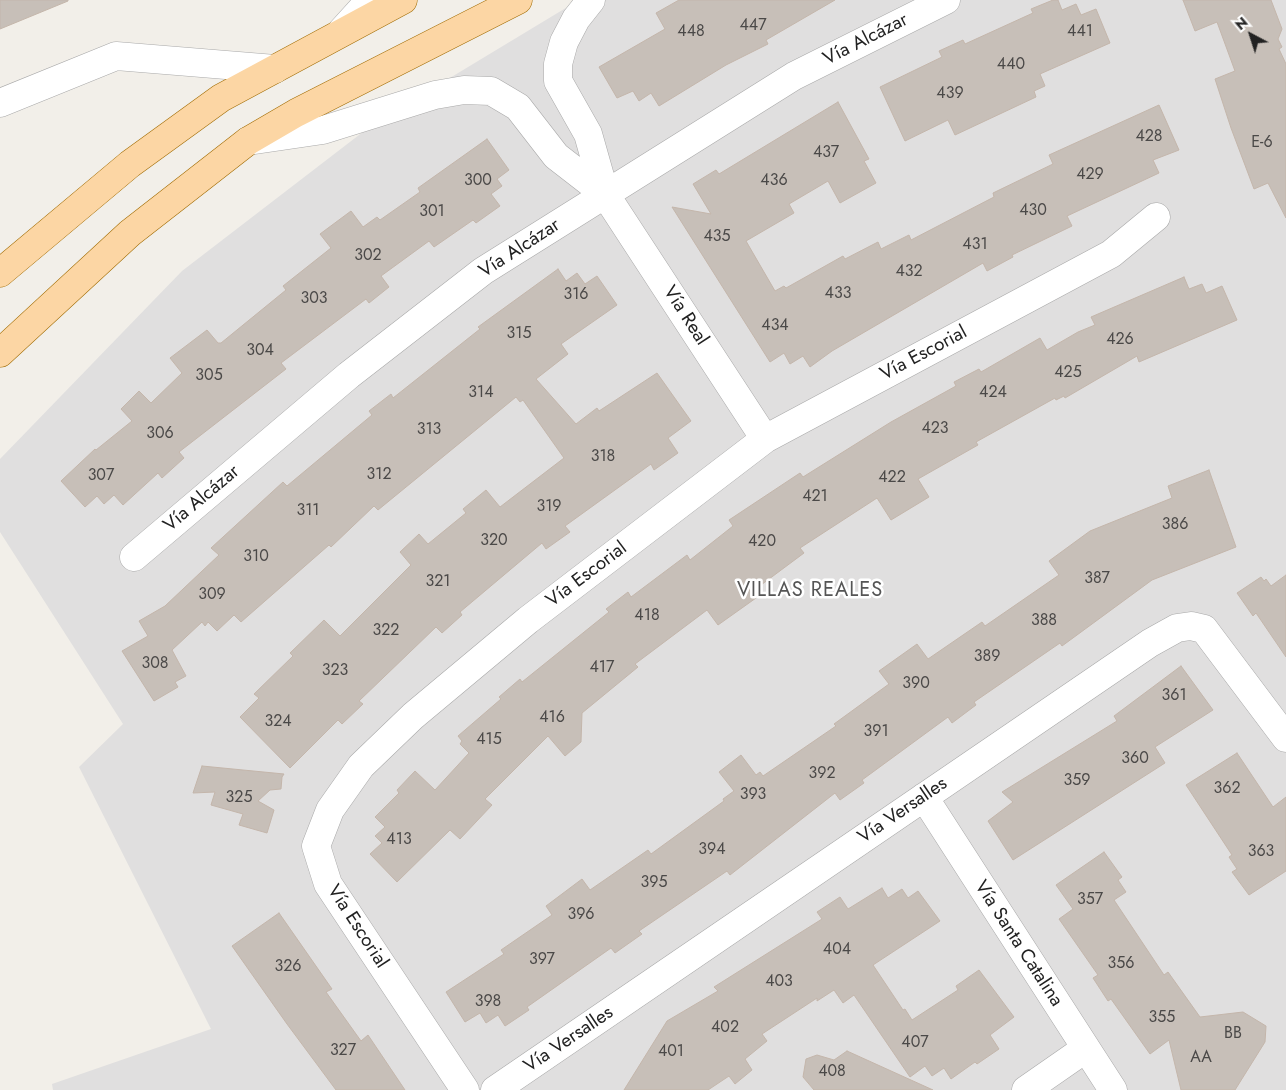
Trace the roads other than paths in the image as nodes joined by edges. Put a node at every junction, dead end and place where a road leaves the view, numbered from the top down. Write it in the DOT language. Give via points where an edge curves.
graph roads {
  1 [pos="370,0"];
  2 [pos="403,0"];
  3 [pos="518,0"];
  4 [pos="591,0"];
  5 [pos="946,0"];
  6 [pos="335,38"];
  7 [pos="275,69"];
  8 [pos="0,103"];
  9 [pos="248,141"];
  10 [pos="605,194"];
  11 [pos="1156,217"];
  12 [pos="0,273"];
  13 [pos="0,353"];
  14 [pos="765,439"];
  15 [pos="134,557"];
  16 [pos="1286,738"];
  17 [pos="924,797"];
  18 [pos="1085,1049"];
  19 [pos="464,1090"];
  20 [pos="495,1090"];
  21 [pos="1026,1090"];
  22 [pos="1114,1090"];
  1 -- 6 [label="street"];
  2 -- 6 [label="main road"];
  3 -- 9 [label="main road" via="296,113"];
  4 -- 10 [label="street" via="564,42 558,64 558,81 588,134"];
  5 -- 10 [label="street, Vía Alcázar" via="794,76"];
  6 -- 7 [label="main road"];
  7 -- 8 [label="street" via="116,56"];
  7 -- 12 [label="main road" via="222,98 130,164"];
  9 -- 10 [label="street" via="323,130 435,95 464,90 491,91 518,106 556,156"];
  9 -- 13 [label="main road" via="130,233"];
  10 -- 14 [label="street, Vía Real"];
  10 -- 15 [label="street, Vía Alcázar" via="475,278 350,375"];
  11 -- 14 [label="street, Vía Escorial" via="1111,254"];
  14 -- 19 [label="street, Vía Escorial" via="528,620 413,716 361,766 330,810 316,846 328,884"];
  16 -- 17 [label="street, Vía Versalles" via="1204,629 1191,626 1177,628 1150,643"];
  17 -- 18 [label="street, Vía Santa Catalina"];
  17 -- 20 [label="street, Vía Versalles"];
  18 -- 21 [label="street"];
  18 -- 22 [label="street, Vía Santa Catalina"];
}
